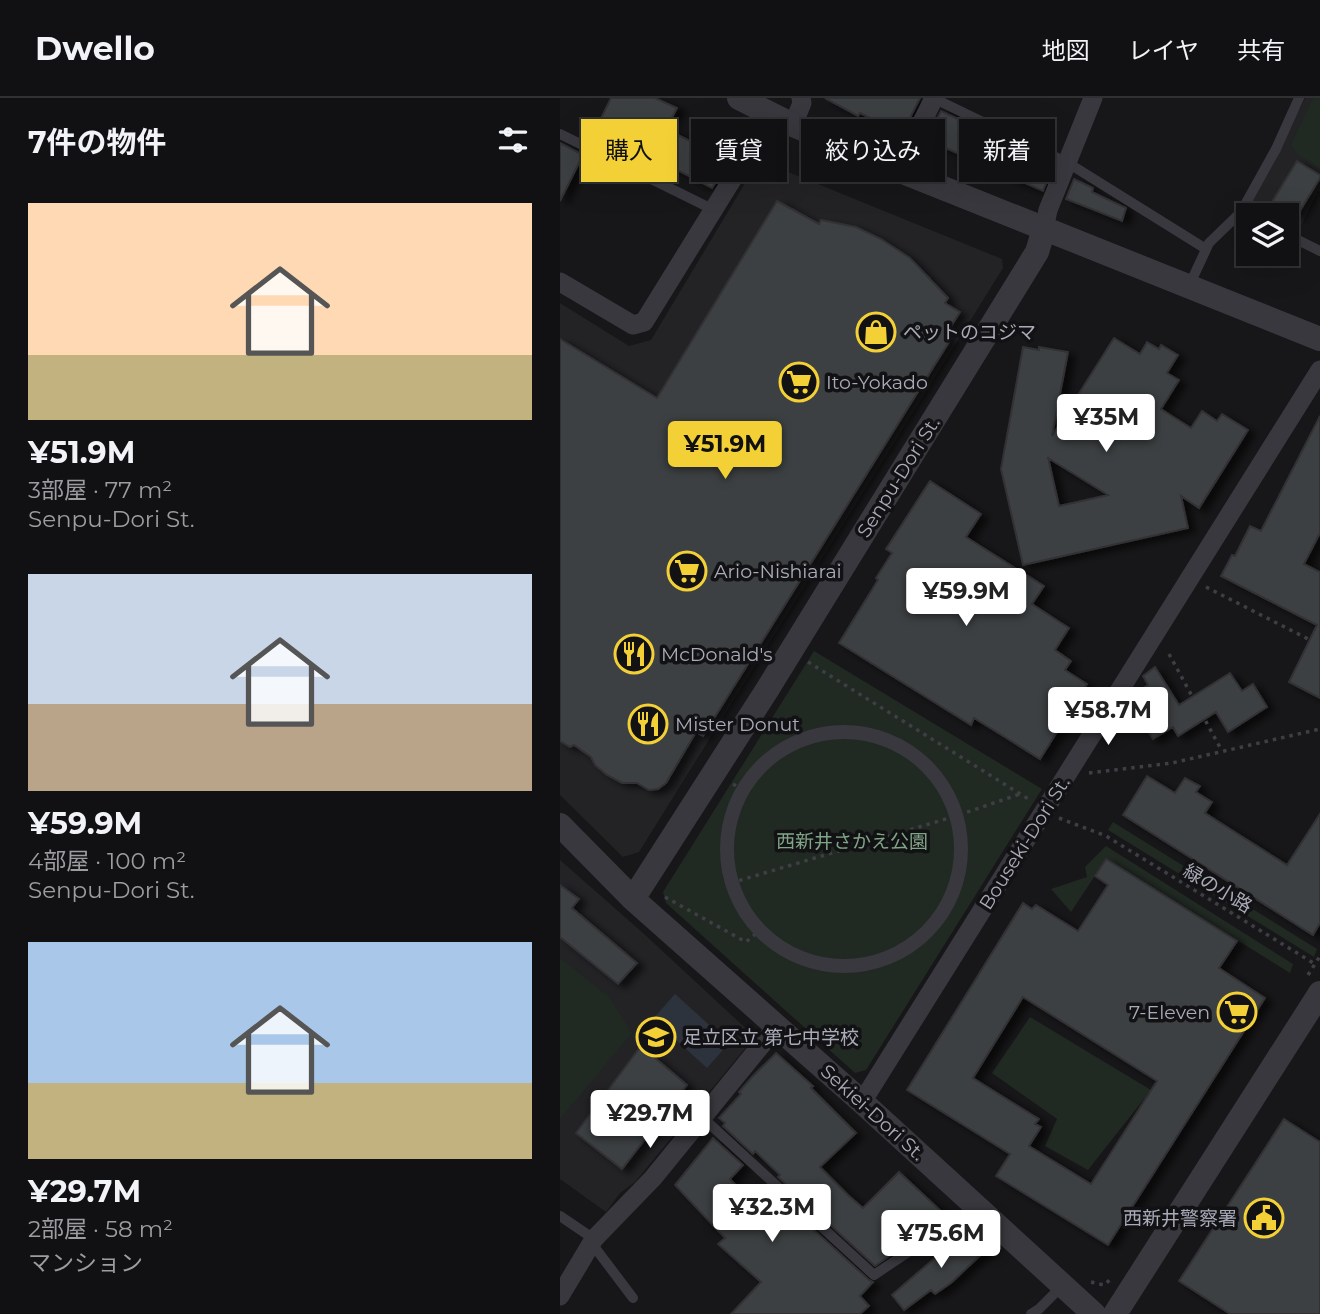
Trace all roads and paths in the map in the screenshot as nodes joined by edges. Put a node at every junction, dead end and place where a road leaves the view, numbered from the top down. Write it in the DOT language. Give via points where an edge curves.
graph roads {
  1 [pos="739,98"];
  2 [pos="801,98"];
  3 [pos="934,98"];
  4 [pos="1093,98"];
  5 [pos="1299,98"];
  6 [pos="780,119"];
  7 [pos="783,119"];
  8 [pos="924,119"];
  9 [pos="560,134"];
  10 [pos="1068,163"];
  11 [pos="736,182"];
  12 [pos="928,182"];
  13 [pos="1250,203"];
  14 [pos="715,210"];
  15 [pos="1236,221"];
  16 [pos="1044,229"];
  17 [pos="1299,240"];
  18 [pos="1206,249"];
  19 [pos="1320,251"];
  20 [pos="560,282"];
  21 [pos="1188,286"];
  22 [pos="1320,339"];
  23 [pos="1320,370"];
  24 [pos="1201,584"];
  25 [pos="1320,645"];
  26 [pos="1169,654"];
  27 [pos="803,659"];
  28 [pos="1320,729"];
  29 [pos="1222,751"];
  30 [pos="1086,773"];
  31 [pos="728,781"];
  32 [pos="743,790"];
  33 [pos="1020,794"];
  34 [pos="1035,803"];
  35 [pos="956,816"];
  36 [pos="1058,817"];
  37 [pos="560,825"];
  38 [pos="731,883"];
  39 [pos="657,893"];
  40 [pos="633,899"];
  41 [pos="759,931"];
  42 [pos="1315,964"];
  43 [pos="1320,993"];
  44 [pos="776,1027"];
  45 [pos="862,1102"];
  46 [pos="703,1118"];
  47 [pos="977,1206"];
  48 [pos="560,1216"];
  49 [pos="592,1242"];
  50 [pos="1072,1282"];
  51 [pos="1104,1285"];
  52 [pos="560,1296"];
  53 [pos="633,1298"];
  54 [pos="1031,1314"];
  55 [pos="1094,1314"];
  56 [pos="1115,1314"];
  1 -- 6 [label="street"];
  2 -- 7 [label="street" via="802,103"];
  3 -- 8 [label="street"];
  3 -- 10 [label="lane"];
  4 -- 10 [label="street"];
  5 -- 13 [label="lane"];
  9 -- 14 [label="lane"];
  10 -- 16 [label="street"];
  10 -- 18 [label="lane"];
  11 -- 14 [label="street"];
  12 -- 16 [label="street"];
  14 -- 20 [label="street" via="644,322 633,325"];
  15 -- 18 [label="lane"];
  16 -- 21 [label="street"];
  16 -- 40 [label="street, Senpu-Dori St." via="1030,264"];
  17 -- 19 [label="lane"];
  18 -- 21 [label="lane"];
  21 -- 22 [label="street"];
  23 -- 45 [label="street, Bouseki-Dori St."];
  24 -- 25 [label="path"];
  26 -- 29 [label="path"];
  27 -- 33 [label="path"];
  28 -- 29 [label="path"];
  29 -- 30 [label="path" via="1172,763"];
  31 -- 32 [label="path"];
  32 -- 35 [label="street" via="768,758 792,744 818,734 845,732 873,736 918,759 947,794"];
  32 -- 38 [label="street" via="727,829"];
  33 -- 34 [label="path"];
  33 -- 35 [label="path"];
  35 -- 38 [label="path"];
  35 -- 41 [label="street" via="961,839 956,885 933,925 897,954 852,966 829,965 781,948"];
  36 -- 42 [label="path, 緑の小路" via="1106,836"];
  37 -- 40 [label="street, Sekiei-Dori St."];
  38 -- 41 [label="street"];
  39 -- 41 [label="path" via="746,942"];
  40 -- 44 [label="street, Sekiei-Dori St."];
  43 -- 56 [label="street"];
  44 -- 45 [label="street, Sekiei-Dori St."];
  44 -- 46 [label="street"];
  45 -- 47 [label="street, Sekiei-Dori St."];
  46 -- 47 [label="lane" via="874,1275"];
  46 -- 49 [label="street"];
  47 -- 50 [label="street, Sekiei-Dori St."];
  48 -- 49 [label="lane"];
  49 -- 52 [label="street"];
  49 -- 53 [label="lane"];
  50 -- 51 [label="path"];
  50 -- 54 [label="lane"];
  50 -- 55 [label="street, Sekiei-Dori St."];
}
